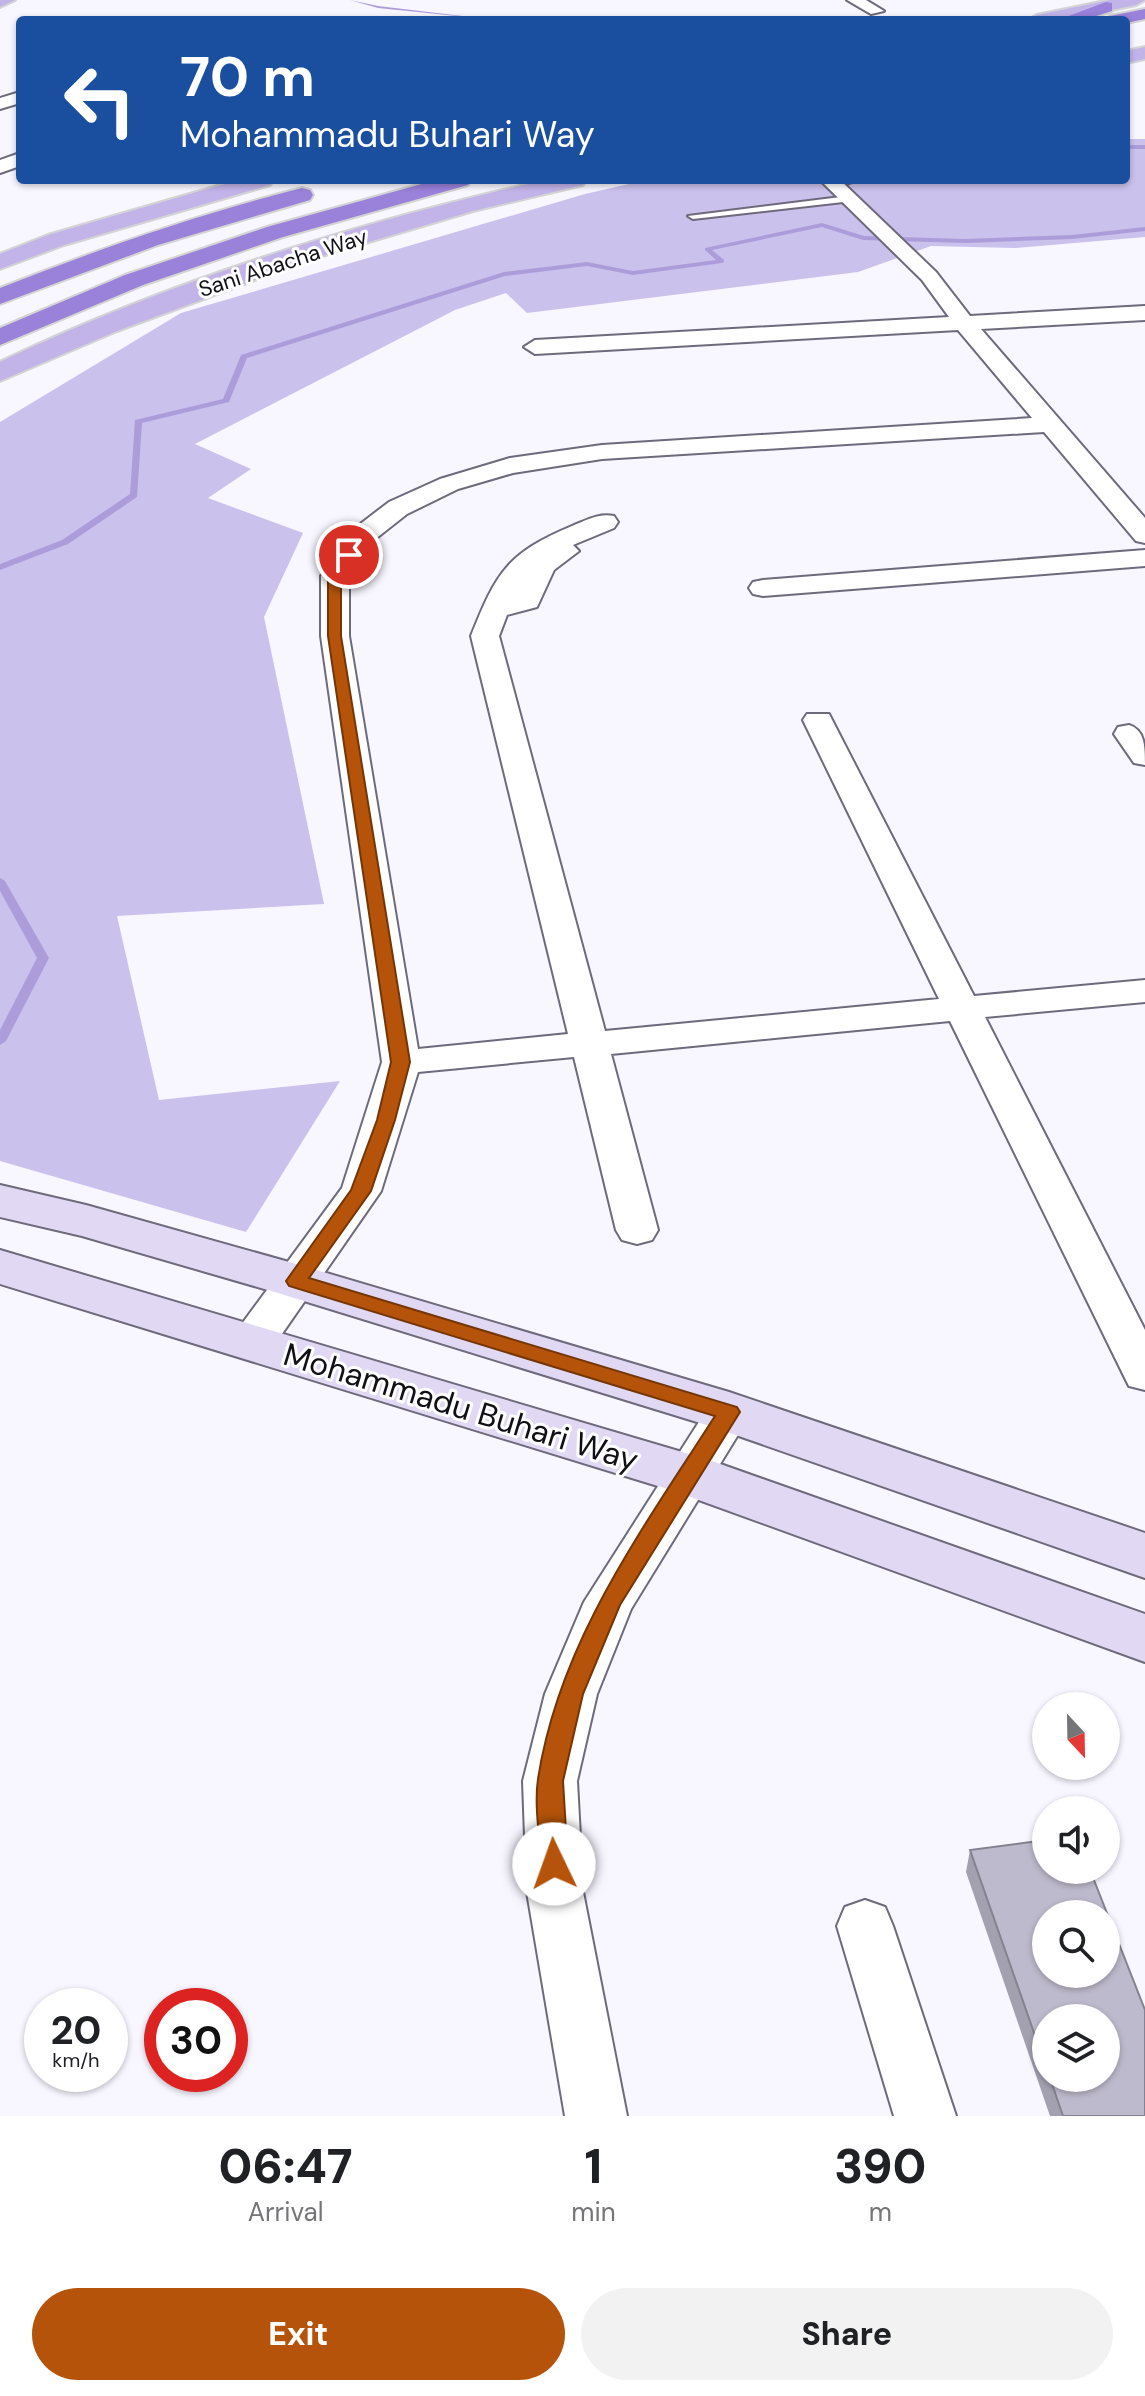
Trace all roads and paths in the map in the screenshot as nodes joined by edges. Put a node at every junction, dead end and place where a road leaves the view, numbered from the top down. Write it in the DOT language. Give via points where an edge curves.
graph roads {
  1 [pos="6,0"];
  2 [pos="854,0"];
  3 [pos="1136,0"];
  4 [pos="0,2"];
  5 [pos="876,11"];
  6 [pos="1111,13"];
  7 [pos="1145,14"];
  8 [pos="1079,16"];
  9 [pos="248,184"];
  10 [pos="446,184"];
  11 [pos="557,184"];
  12 [pos="853,189"];
  13 [pos="320,191"];
  14 [pos="693,216"];
  15 [pos="0,262"];
  16 [pos="81,263"];
  17 [pos="0,278"];
  18 [pos="134,280"];
  19 [pos="0,297"];
  20 [pos="1145,313"];
  21 [pos="965,324"];
  22 [pos="0,337"];
  23 [pos="59,345"];
  24 [pos="535,347"];
  25 [pos="0,373"];
  26 [pos="1049,424"];
  27 [pos="605,522"];
  28 [pos="1145,535"];
  29 [pos="575,546"];
  30 [pos="1145,558"];
  31 [pos="763,588"];
  32 [pos="494,610"];
  33 [pos="818,720"];
  34 [pos="1145,991"];
  35 [pos="962,1009"];
  36 [pos="588,1044"];
  37 [pos="401,1062"];
  38 [pos="0,1201"];
  39 [pos="637,1230"];
  40 [pos="22,1274"];
  41 [pos="296,1281"];
  42 [pos="252,1343"];
  43 [pos="1145,1374"];
  44 [pos="729,1412"];
  45 [pos="690,1475"];
  46 [pos="1145,1556"];
  47 [pos="1145,1638"];
  48 [pos="865,1926"];
  49 [pos="596,2116"];
  50 [pos="925,2116"];
  1 -- 4 [label="main road"];
  2 -- 5 [label="street"];
  3 -- 6 [label="main road"];
  6 -- 7 [label="highway"];
  6 -- 8 [label="main road"];
  9 -- 15 [label="main road" via="56,240"];
  10 -- 18 [label="highway, Sani Abacha Way" via="275,232"];
  11 -- 23 [label="main road, Sani Abacha Way" via="255,268"];
  12 -- 14 [label="lane"];
  12 -- 21 [label="street" via="884,234 929,276"];
  13 -- 16 [label="highway" via="222,216"];
  16 -- 17 [label="highway"];
  16 -- 19 [label="highway"];
  18 -- 22 [label="highway, Sani Abacha Way"];
  18 -- 23 [label="highway"];
  20 -- 21 [label="street"];
  21 -- 24 [label="street"];
  21 -- 26 [label="street"];
  23 -- 25 [label="main road, Sani Abacha Way"];
  26 -- 28 [label="street"];
  26 -- 37 [label="street" via="602,452 510,466 449,484 398,508 364,534 335,576 335,636"];
  27 -- 32 [label="street" via="520,563"];
  29 -- 32 [label="street" via="542,566 527,601"];
  30 -- 31 [label="street"];
  32 -- 36 [label="street" via="485,636"];
  33 -- 35 [label="street"];
  34 -- 35 [label="street"];
  35 -- 36 [label="street"];
  35 -- 43 [label="street"];
  36 -- 37 [label="street"];
  36 -- 39 [label="street"];
  37 -- 41 [label="street" via="361,1191"];
  38 -- 41 [label="main road"];
  40 -- 42 [label="main road, Mohammadu Buhari Way"];
  41 -- 42 [label="street"];
  41 -- 44 [label="main road"];
  42 -- 45 [label="main road, Mohammadu Buhari Way"];
  44 -- 45 [label="street"];
  44 -- 46 [label="main road"];
  45 -- 47 [label="main road, Mohammadu Buhari Way"];
  45 -- 49 [label="street" via="609,1602 571,1694 550,1781 555,1892"];
  48 -- 50 [label="street"];
}
